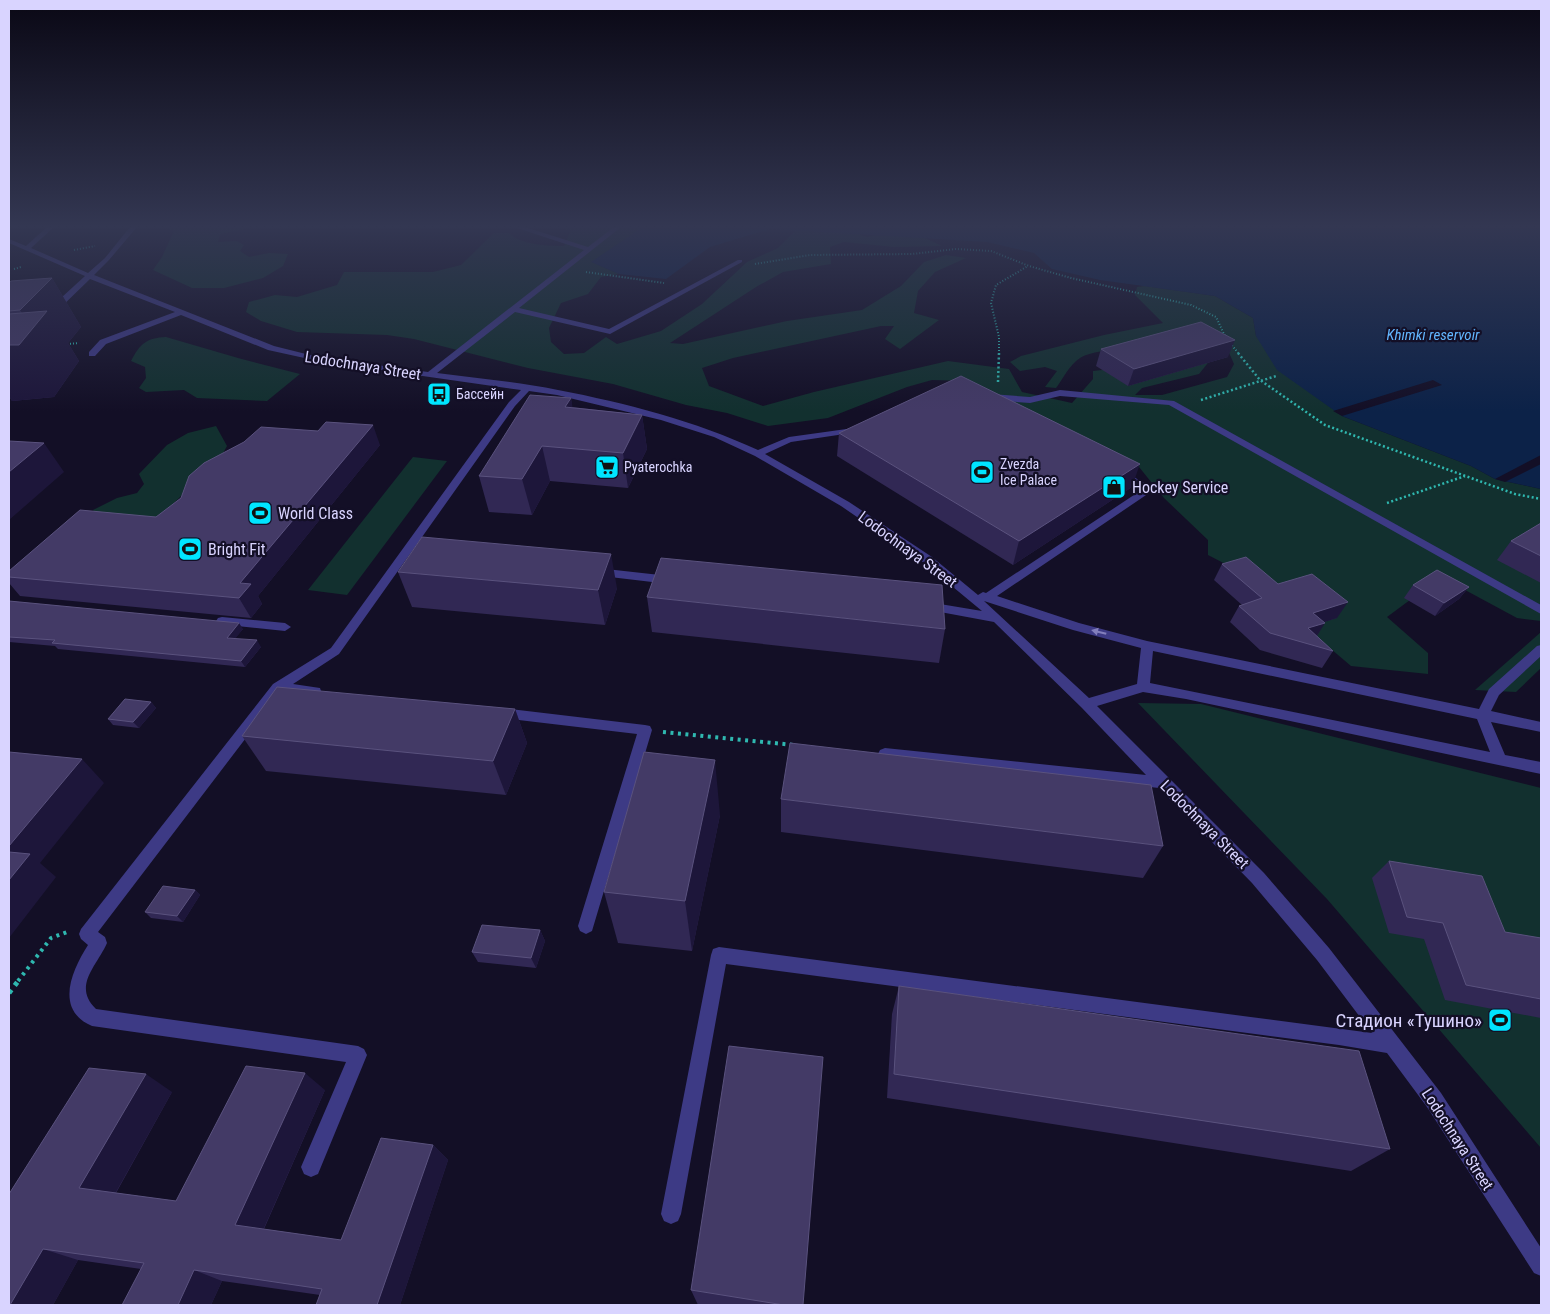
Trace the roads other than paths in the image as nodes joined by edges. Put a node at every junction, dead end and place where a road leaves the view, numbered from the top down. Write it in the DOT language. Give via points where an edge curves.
graph roads {
  1 [pos="77,288"];
  2 [pos="120,288"];
  3 [pos="539,288"];
  4 [pos="688,288"];
  5 [pos="513,309"];
  6 [pos="180,313"];
  7 [pos="44,319"];
  8 [pos="92,354"];
  9 [pos="428,375"];
  10 [pos="527,388"];
  11 [pos="977,396"];
  12 [pos="868,428"];
  13 [pos="758,454"];
  14 [pos="1107,467"];
  15 [pos="582,571"];
  16 [pos="681,581"];
  17 [pos="964,590"];
  18 [pos="988,597"];
  19 [pos="916,604"];
  20 [pos="1541,610"];
  21 [pos="999,619"];
  22 [pos="206,620"];
  23 [pos="285,627"];
  24 [pos="1147,645"];
  25 [pos="1541,649"];
  26 [pos="278,687"];
  27 [pos="1144,688"];
  28 [pos="328,693"];
  29 [pos="1087,704"];
  30 [pos="486,712"];
  31 [pos="1482,715"];
  32 [pos="1541,727"];
  33 [pos="873,753"];
  34 [pos="1499,758"];
  35 [pos="1541,768"];
  36 [pos="1164,783"];
  37 [pos="586,926"];
  38 [pos="1392,1044"];
  39 [pos="311,1167"];
  40 [pos="671,1214"];
  41 [pos="1541,1266"];
  1 -- 7 [label="street"];
  2 -- 6 [label="street, Lodochnaya Street"];
  3 -- 5 [label="street"];
  4 -- 5 [label="street" via="610,332"];
  5 -- 9 [label="street"];
  6 -- 8 [label="street" via="103,342"];
  6 -- 9 [label="street, Lodochnaya Street" via="271,348 318,359"];
  9 -- 10 [label="street, Lodochnaya Street"];
  10 -- 13 [label="street, Lodochnaya Street" via="557,392 664,418"];
  10 -- 26 [label="street" via="512,404 411,554 335,651"];
  11 -- 20 [label="street" via="1030,400 1060,393 1170,403"];
  12 -- 13 [label="street" via="789,440"];
  13 -- 17 [label="street, Lodochnaya Street" via="845,504 928,560"];
  14 -- 18 [label="street" via="1150,489"];
  15 -- 16 [label="street"];
  17 -- 18 [label="street"];
  17 -- 21 [label="street, Lodochnaya Street"];
  24 -- 18 [label="street, one-way" via="1077,627"];
  19 -- 21 [label="street"];
  21 -- 29 [label="street, Lodochnaya Street"];
  22 -- 23 [label="street"];
  24 -- 27 [label="street"];
  24 -- 31 [label="street"];
  25 -- 31 [label="street" via="1494,692"];
  26 -- 28 [label="street"];
  26 -- 39 [label="street" via="87,934 99,943 80,974 76,997 83,1011 92,1017 358,1055"];
  27 -- 29 [label="street"];
  27 -- 34 [label="street"];
  29 -- 36 [label="street, Lodochnaya Street"];
  30 -- 37 [label="street" via="645,730"];
  31 -- 32 [label="street"];
  31 -- 34 [label="street"];
  33 -- 36 [label="street"];
  34 -- 35 [label="street"];
  36 -- 38 [label="street, Lodochnaya Street" via="1258,878 1324,954"];
  38 -- 40 [label="street" via="719,955"];
  38 -- 41 [label="street, Lodochnaya Street" via="1434,1100"];
}
